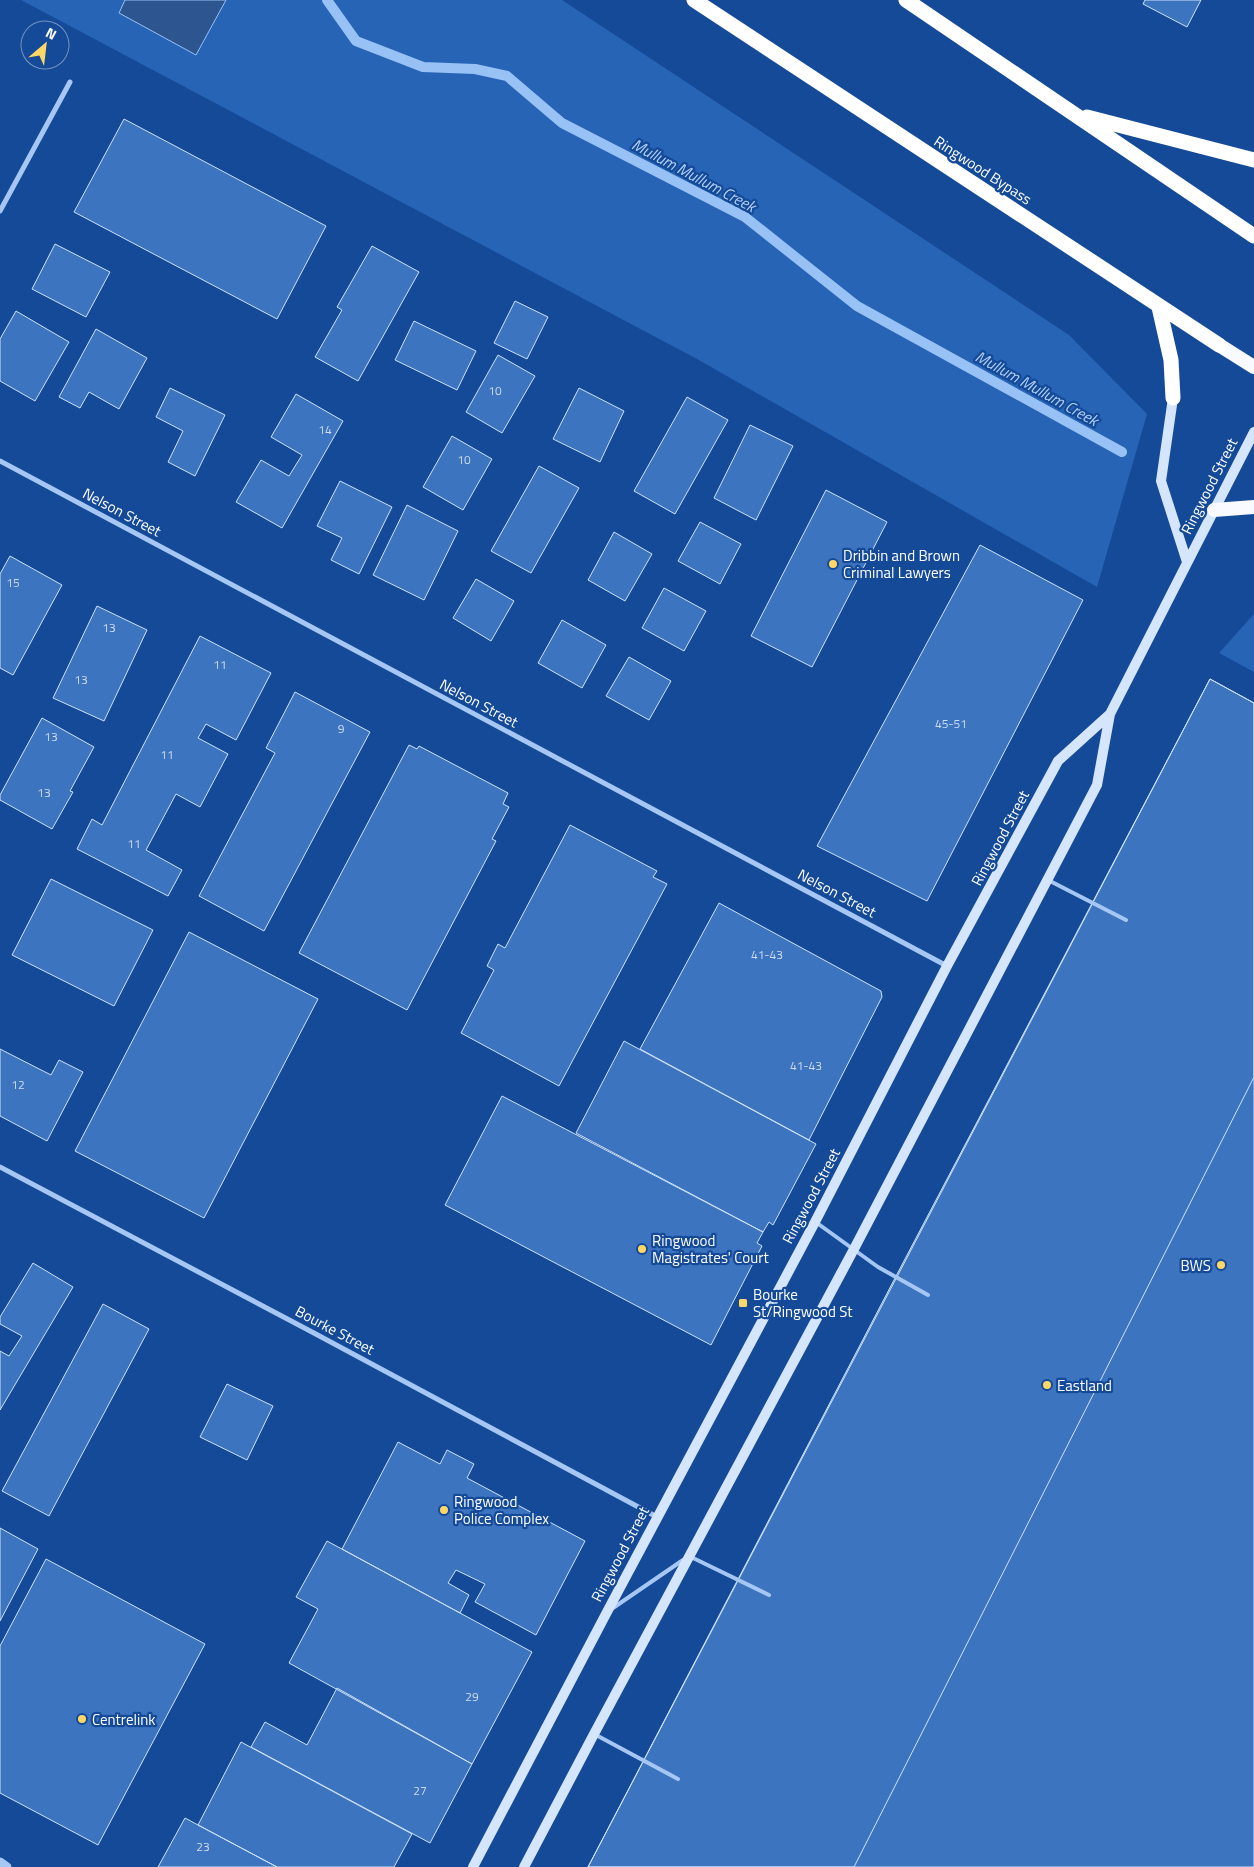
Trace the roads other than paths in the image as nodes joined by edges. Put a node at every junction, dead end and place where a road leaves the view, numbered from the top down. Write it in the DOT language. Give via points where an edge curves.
graph roads {
  1 [pos="694,0"];
  2 [pos="906,0"];
  3 [pos="70,82"];
  4 [pos="1076,114"];
  5 [pos="1254,160"];
  6 [pos="0,211"];
  7 [pos="1254,236"];
  8 [pos="1160,307"];
  9 [pos="1219,345"];
  10 [pos="1254,367"];
  11 [pos="1173,398"];
  12 [pos="1254,432"];
  13 [pos="0,461"];
  14 [pos="1254,507"];
  15 [pos="1214,510"];
  16 [pos="1188,562"];
  17 [pos="1110,714"];
  18 [pos="1048,880"];
  19 [pos="1126,920"];
  20 [pos="947,966"];
  21 [pos="0,1167"];
  22 [pos="815,1222"];
  23 [pos="854,1249"];
  24 [pos="928,1295"];
  25 [pos="657,1517"];
  26 [pos="689,1556"];
  27 [pos="769,1595"];
  28 [pos="607,1612"];
  29 [pos="594,1734"];
  30 [pos="678,1779"];
  31 [pos="0,1862"];
  32 [pos="7,1867"];
  33 [pos="473,1867"];
  34 [pos="524,1867"];
  1 -- 8 [label="highway, Ringwood Bypass"];
  2 -- 4 [label="highway"];
  3 -- 6 [label="street"];
  4 -- 5 [label="highway"];
  4 -- 7 [label="highway"];
  8 -- 9 [label="highway, Ringwood Bypass"];
  8 -- 11 [label="highway" via="1171,360"];
  9 -- 10 [label="highway, Ringwood Bypass"];
  11 -- 16 [label="main road" via="1161,481"];
  12 -- 15 [label="main road, Ringwood Street"];
  13 -- 20 [label="street, Nelson Street"];
  14 -- 15 [label="highway"];
  15 -- 16 [label="main road, Ringwood Street"];
  16 -- 17 [label="main road, Ringwood Street"];
  17 -- 18 [label="main road, Ringwood Street" via="1097,785"];
  17 -- 20 [label="main road, Ringwood Street" via="1058,761"];
  18 -- 19 [label="lane"];
  18 -- 23 [label="main road, Ringwood Street"];
  20 -- 22 [label="main road, Ringwood Street"];
  21 -- 25 [label="street, Bourke Street"];
  22 -- 23 [label="lane"];
  22 -- 25 [label="main road, Ringwood Street"];
  23 -- 24 [label="lane" via="895,1278"];
  23 -- 26 [label="main road, Ringwood Street"];
  25 -- 28 [label="main road, Ringwood Street"];
  26 -- 27 [label="lane"];
  26 -- 28 [label="lane"];
  26 -- 29 [label="main road, Ringwood Street"];
  28 -- 33 [label="main road, Ringwood Street"];
  29 -- 30 [label="lane"];
  29 -- 34 [label="main road, Ringwood Street"];
  31 -- 32 [label="street"];
}
